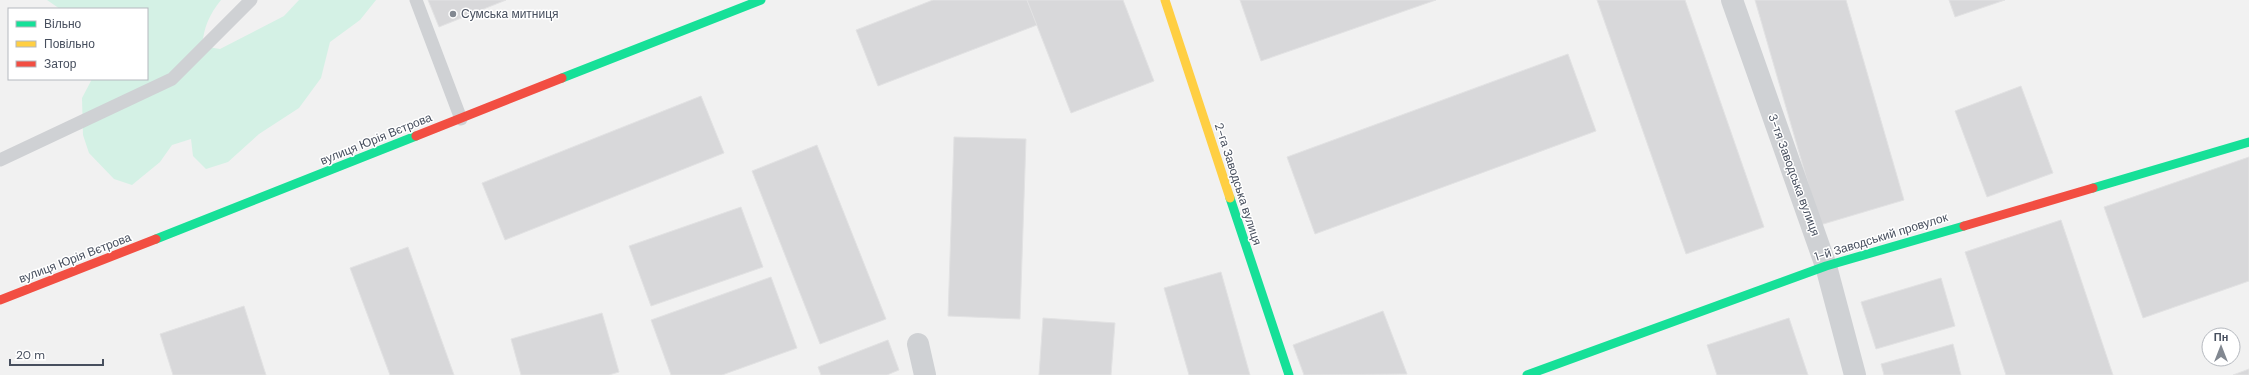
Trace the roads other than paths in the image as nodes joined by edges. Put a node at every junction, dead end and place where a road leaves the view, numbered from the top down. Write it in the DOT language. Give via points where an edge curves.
graph roads {
  1 [pos="251,0"];
  2 [pos="416,0"];
  3 [pos="761,0"];
  4 [pos="1165,0"];
  5 [pos="1732,0"];
  6 [pos="461,119"];
  7 [pos="2249,142"];
  8 [pos="0,160"];
  9 [pos="1826,266"];
  10 [pos="0,300"];
  11 [pos="918,344"];
  12 [pos="925,375"];
  13 [pos="1289,375"];
  14 [pos="1527,375"];
  15 [pos="1856,375"];
  1 -- 8 [label="lane" via="172,79"];
  2 -- 6 [label="lane"];
  3 -- 6 [label="street, вулиця Юрія Вєтрова"];
  4 -- 13 [label="street, 2-га Заводська вулиця"];
  5 -- 9 [label="street, 3-тя Заводська вулиця"];
  6 -- 10 [label="street, вулиця Юрія Вєтрова"];
  7 -- 9 [label="street, 1-й Заводський провулок"];
  9 -- 14 [label="street, 1-й Заводський провулок"];
  9 -- 15 [label="street, 3-тя Заводська вулиця"];
  11 -- 12 [label="street"];
}
